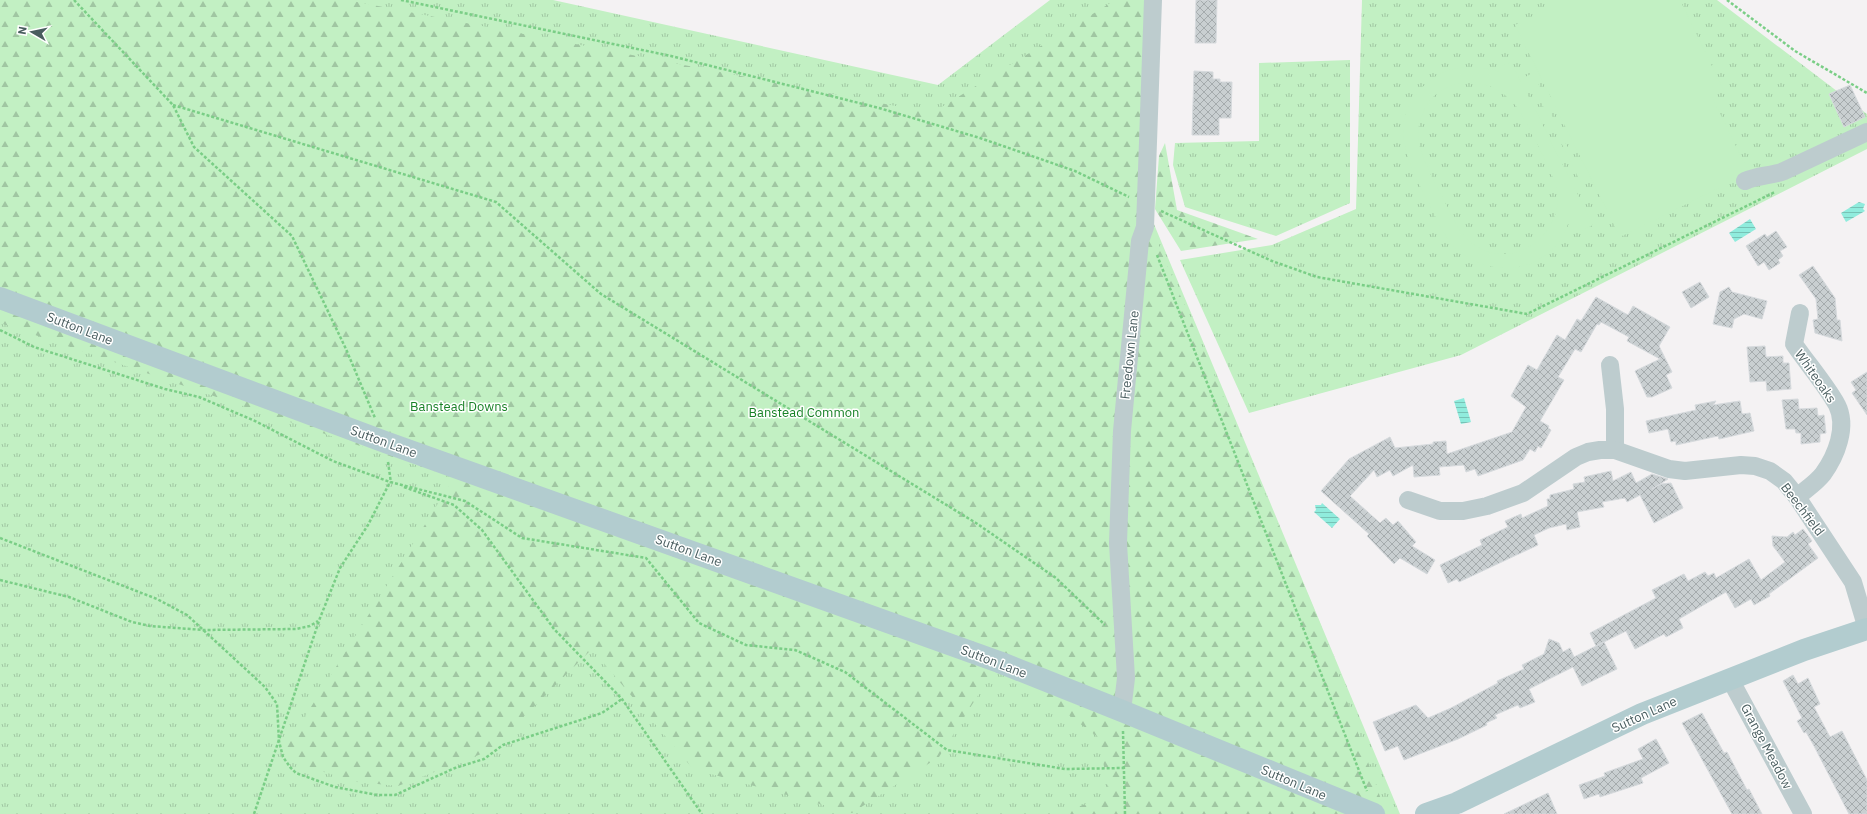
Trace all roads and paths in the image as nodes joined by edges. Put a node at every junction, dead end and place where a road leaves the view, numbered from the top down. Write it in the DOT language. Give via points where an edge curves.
graph roads {
  1 [pos="74,0"];
  2 [pos="402,0"];
  3 [pos="1153,0"];
  4 [pos="1727,0"];
  5 [pos="1867,93"];
  6 [pos="173,105"];
  7 [pos="1867,132"];
  8 [pos="1745,181"];
  9 [pos="1777,191"];
  10 [pos="1146,205"];
  11 [pos="1145,227"];
  12 [pos="0,298"];
  13 [pos="1800,313"];
  14 [pos="0,330"];
  15 [pos="1610,365"];
  16 [pos="385,442"];
  17 [pos="1615,450"];
  18 [pos="390,482"];
  19 [pos="1797,497"];
  20 [pos="1408,500"];
  21 [pos="0,538"];
  22 [pos="0,580"];
  23 [pos="319,621"];
  24 [pos="1867,629"];
  25 [pos="204,630"];
  26 [pos="1125,643"];
  27 [pos="1730,679"];
  28 [pos="622,699"];
  29 [pos="1122,710"];
  30 [pos="279,741"];
  31 [pos="1124,768"];
  32 [pos="1367,792"];
  33 [pos="1459,808"];
  34 [pos="254,814"];
  35 [pos="702,814"];
  36 [pos="1125,814"];
  37 [pos="1374,814"];
  38 [pos="1426,814"];
  39 [pos="1803,814"];
  1 -- 6 [label="path"];
  2 -- 10 [label="path" via="670,56 879,108 1075,170"];
  3 -- 10 [label="street, Freedown Lane"];
  4 -- 5 [label="path" via="1795,51"];
  6 -- 16 [label="path" via="194,146 292,236 346,349"];
  6 -- 26 [label="path" via="496,202 601,294 976,523 1056,578"];
  7 -- 8 [label="street" via="1784,171 1756,176"];
  9 -- 10 [label="path" via="1527,314 1318,277 1272,261"];
  10 -- 11 [label="street, Freedown Lane"];
  11 -- 26 [label="street, Freedown Lane" via="1140,242 1122,431 1118,543"];
  11 -- 32 [label="path"];
  12 -- 16 [label="main road, Sutton Lane"];
  13 -- 19 [label="street, Whiteoaks" via="1794,344 1837,405 1841,426 1837,446 1822,475"];
  14 -- 18 [label="path" via="34,347 165,389 199,397 255,421 333,461"];
  15 -- 17 [label="street" via="1615,409"];
  16 -- 18 [label="path"];
  16 -- 29 [label="main road, Sutton Lane" via="813,594"];
  17 -- 19 [label="street, Beechfield" via="1669,469 1685,471 1755,466 1770,471 1784,481"];
  17 -- 20 [label="street, Beechfield" via="1588,452 1576,457 1523,493 1487,506 1463,511 1440,511"];
  18 -- 23 [label="path" via="368,525 340,568"];
  18 -- 28 [label="path" via="454,505 482,530 554,630"];
  18 -- 31 [label="path" via="465,500 522,538 646,558 699,623 746,646 794,650 845,672 947,750 1065,769"];
  19 -- 24 [label="street, Beechfield" via="1853,582"];
  21 -- 25 [label="path" via="157,599 187,614"];
  22 -- 25 [label="path" via="69,597 132,622"];
  23 -- 25 [label="path" via="296,629"];
  23 -- 30 [label="path"];
  24 -- 27 [label="main road, Sutton Lane"];
  25 -- 30 [label="path" via="265,687 277,704"];
  26 -- 29 [label="street, Freedown Lane" via="1126,678"];
  27 -- 33 [label="main road, Sutton Lane" via="1642,714"];
  27 -- 39 [label="street, Grange Meadow"];
  28 -- 30 [label="path" via="602,712 504,745 484,759 455,768 395,795 377,795 335,787 296,773 283,757"];
  28 -- 35 [label="path"];
  29 -- 31 [label="path"];
  29 -- 37 [label="main road, Sutton Lane"];
  30 -- 34 [label="path"];
  31 -- 36 [label="path"];
  33 -- 38 [label="main road, Sutton Lane"];
}
